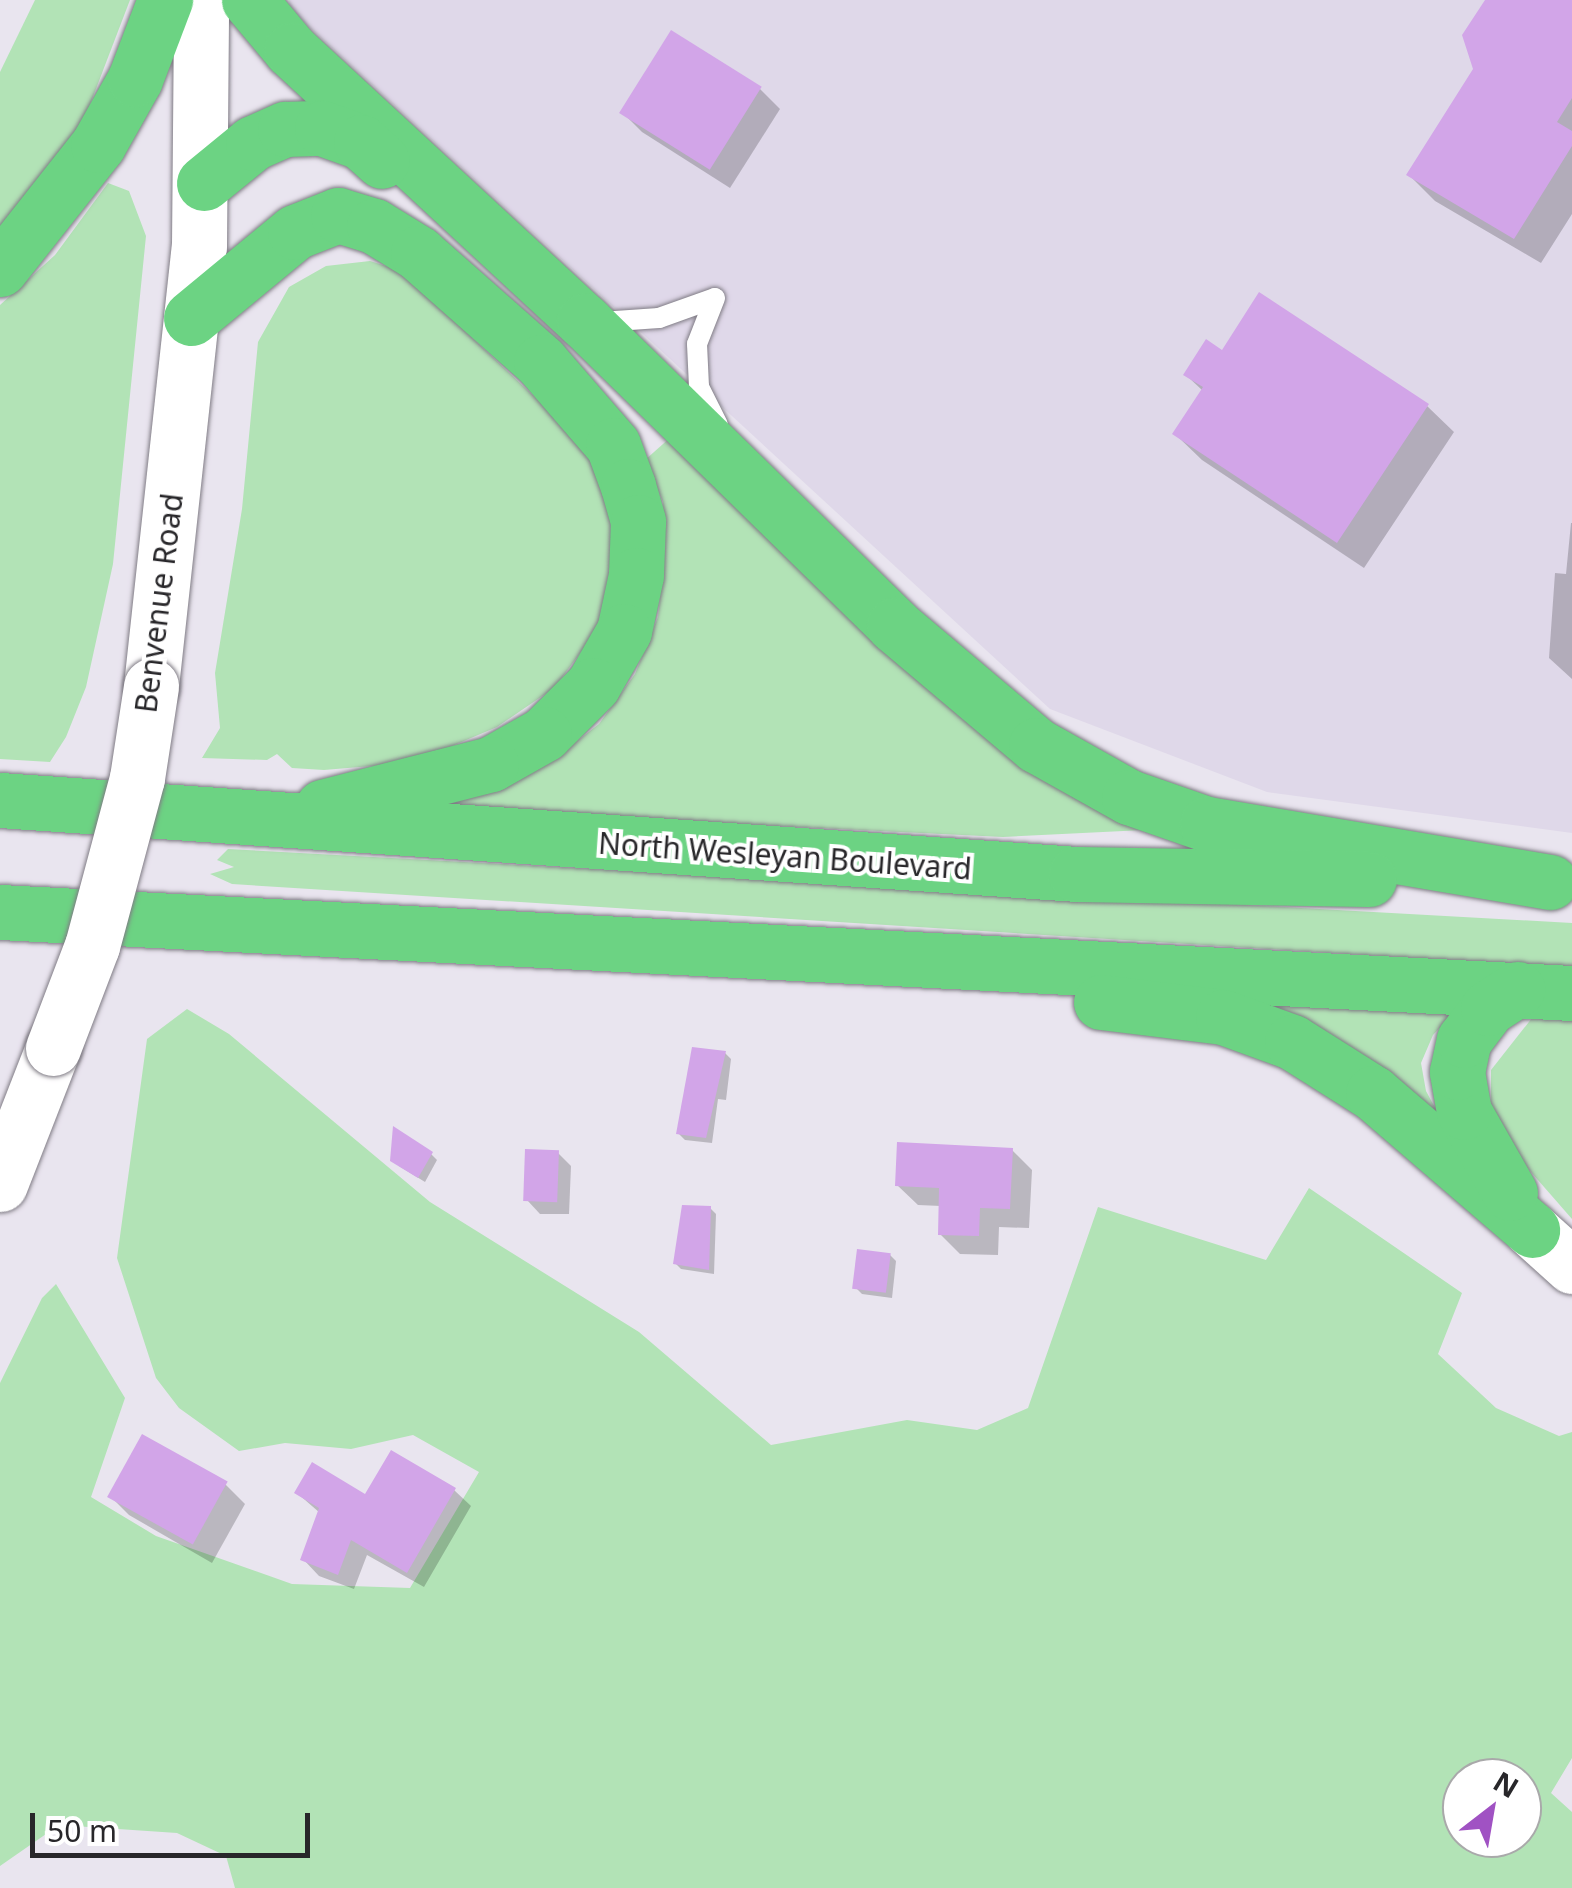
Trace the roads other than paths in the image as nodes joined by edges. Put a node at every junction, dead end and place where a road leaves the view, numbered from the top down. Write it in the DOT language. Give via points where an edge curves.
graph roads {
  1 [pos="165,0"];
  2 [pos="201,0"];
  3 [pos="249,0"];
  4 [pos="204,183"];
  5 [pos="0,269"];
  6 [pos="537,284"];
  7 [pos="192,318"];
  8 [pos="584,321"];
  9 [pos="765,498"];
  10 [pos="0,800"];
  11 [pos="272,819"];
  12 [pos="1561,882"];
  13 [pos="0,912"];
  14 [pos="787,953"];
  15 [pos="1518,989"];
  16 [pos="1572,993"];
  17 [pos="0,1184"];
  18 [pos="1532,1230"];
  19 [pos="1572,1266"];
  1 -- 5 [label="highway" via="135,78 98,145"];
  2 -- 4 [label="main road, Benvenue Road"];
  3 -- 6 [label="highway" via="292,50"];
  4 -- 6 [label="highway" via="253,143 285,129 322,128 361,142 461,232"];
  4 -- 7 [label="main road, Benvenue Road"];
  6 -- 8 [label="highway"];
  7 -- 11 [label="highway" via="295,232 338,216 374,226 418,253 585,408 613,445 638,522 624,631 593,684 544,734 491,764"];
  7 -- 17 [label="main road, Benvenue Road, bridge" via="137,778 92,946"];
  8 -- 9 [label="highway"];
  8 -- 9 [label="lane" via="659,318 715,298 697,344 699,387"];
  9 -- 12 [label="highway" via="964,689 1036,745 1129,797 1207,824"];
  10 -- 11 [label="highway, North Wesleyan Boulevard"];
  11 -- 12 [label="highway, North Wesleyan Boulevard" via="1076,874"];
  13 -- 14 [label="highway"];
  14 -- 15 [label="highway"];
  14 -- 18 [label="highway" via="1223,1016 1292,1042 1372,1093"];
  15 -- 16 [label="highway"];
  15 -- 18 [label="highway" via="1488,1008 1464,1040 1457,1072 1464,1112"];
  18 -- 19 [label="main road"];
}
